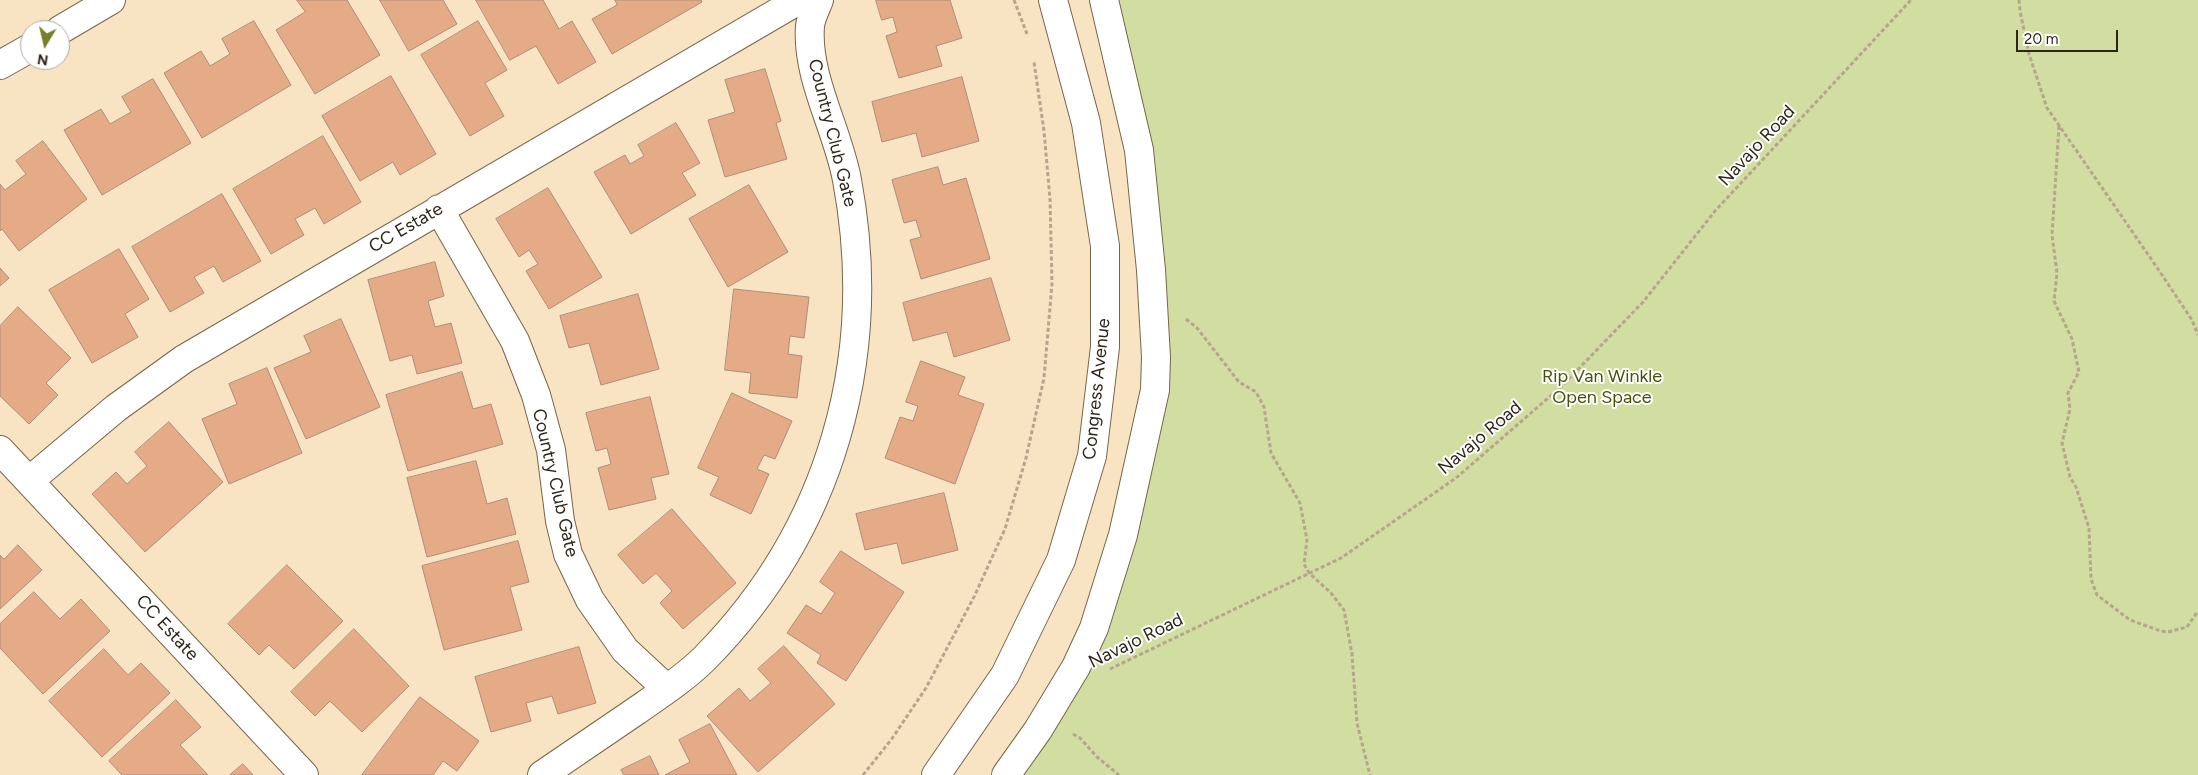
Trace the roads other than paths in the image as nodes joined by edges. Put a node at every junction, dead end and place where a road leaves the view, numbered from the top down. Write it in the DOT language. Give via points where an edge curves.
graph roads {
  1 [pos="112,0"];
  2 [pos="799,0"];
  3 [pos="819,0"];
  4 [pos="1053,0"];
  5 [pos="1104,0"];
  6 [pos="70,24"];
  7 [pos="20,54"];
  8 [pos="0,65"];
  9 [pos="439,209"];
  10 [pos="0,450"];
  11 [pos="30,481"];
  12 [pos="667,689"];
  13 [pos="304,775"];
  14 [pos="542,775"];
  15 [pos="936,775"];
  16 [pos="1006,775"];
  1 -- 6 [label="street"];
  2 -- 9 [label="street, CC Estate"];
  3 -- 12 [label="street, Country Club Gate" via="810,25 812,63 847,178 856,238 854,352 843,416 825,473 800,528 768,579 704,659"];
  4 -- 15 [label="street, Congress Avenue" via="1086,123 1105,246 1105,347 1092,456 1061,560 1005,675"];
  5 -- 16 [label="street" via="1139,150 1151,270 1155,390 1123,535 1094,628 1076,667"];
  7 -- 8 [label="street"];
  9 -- 11 [label="street, CC Estate" via="184,359 116,408"];
  9 -- 12 [label="street, Country Club Gate" via="515,341 536,395 551,450 560,522 568,554 590,600 625,650"];
  10 -- 11 [label="street, CC Estate"];
  11 -- 13 [label="street, CC Estate"];
  12 -- 14 [label="street, Country Club Gate"];
}
